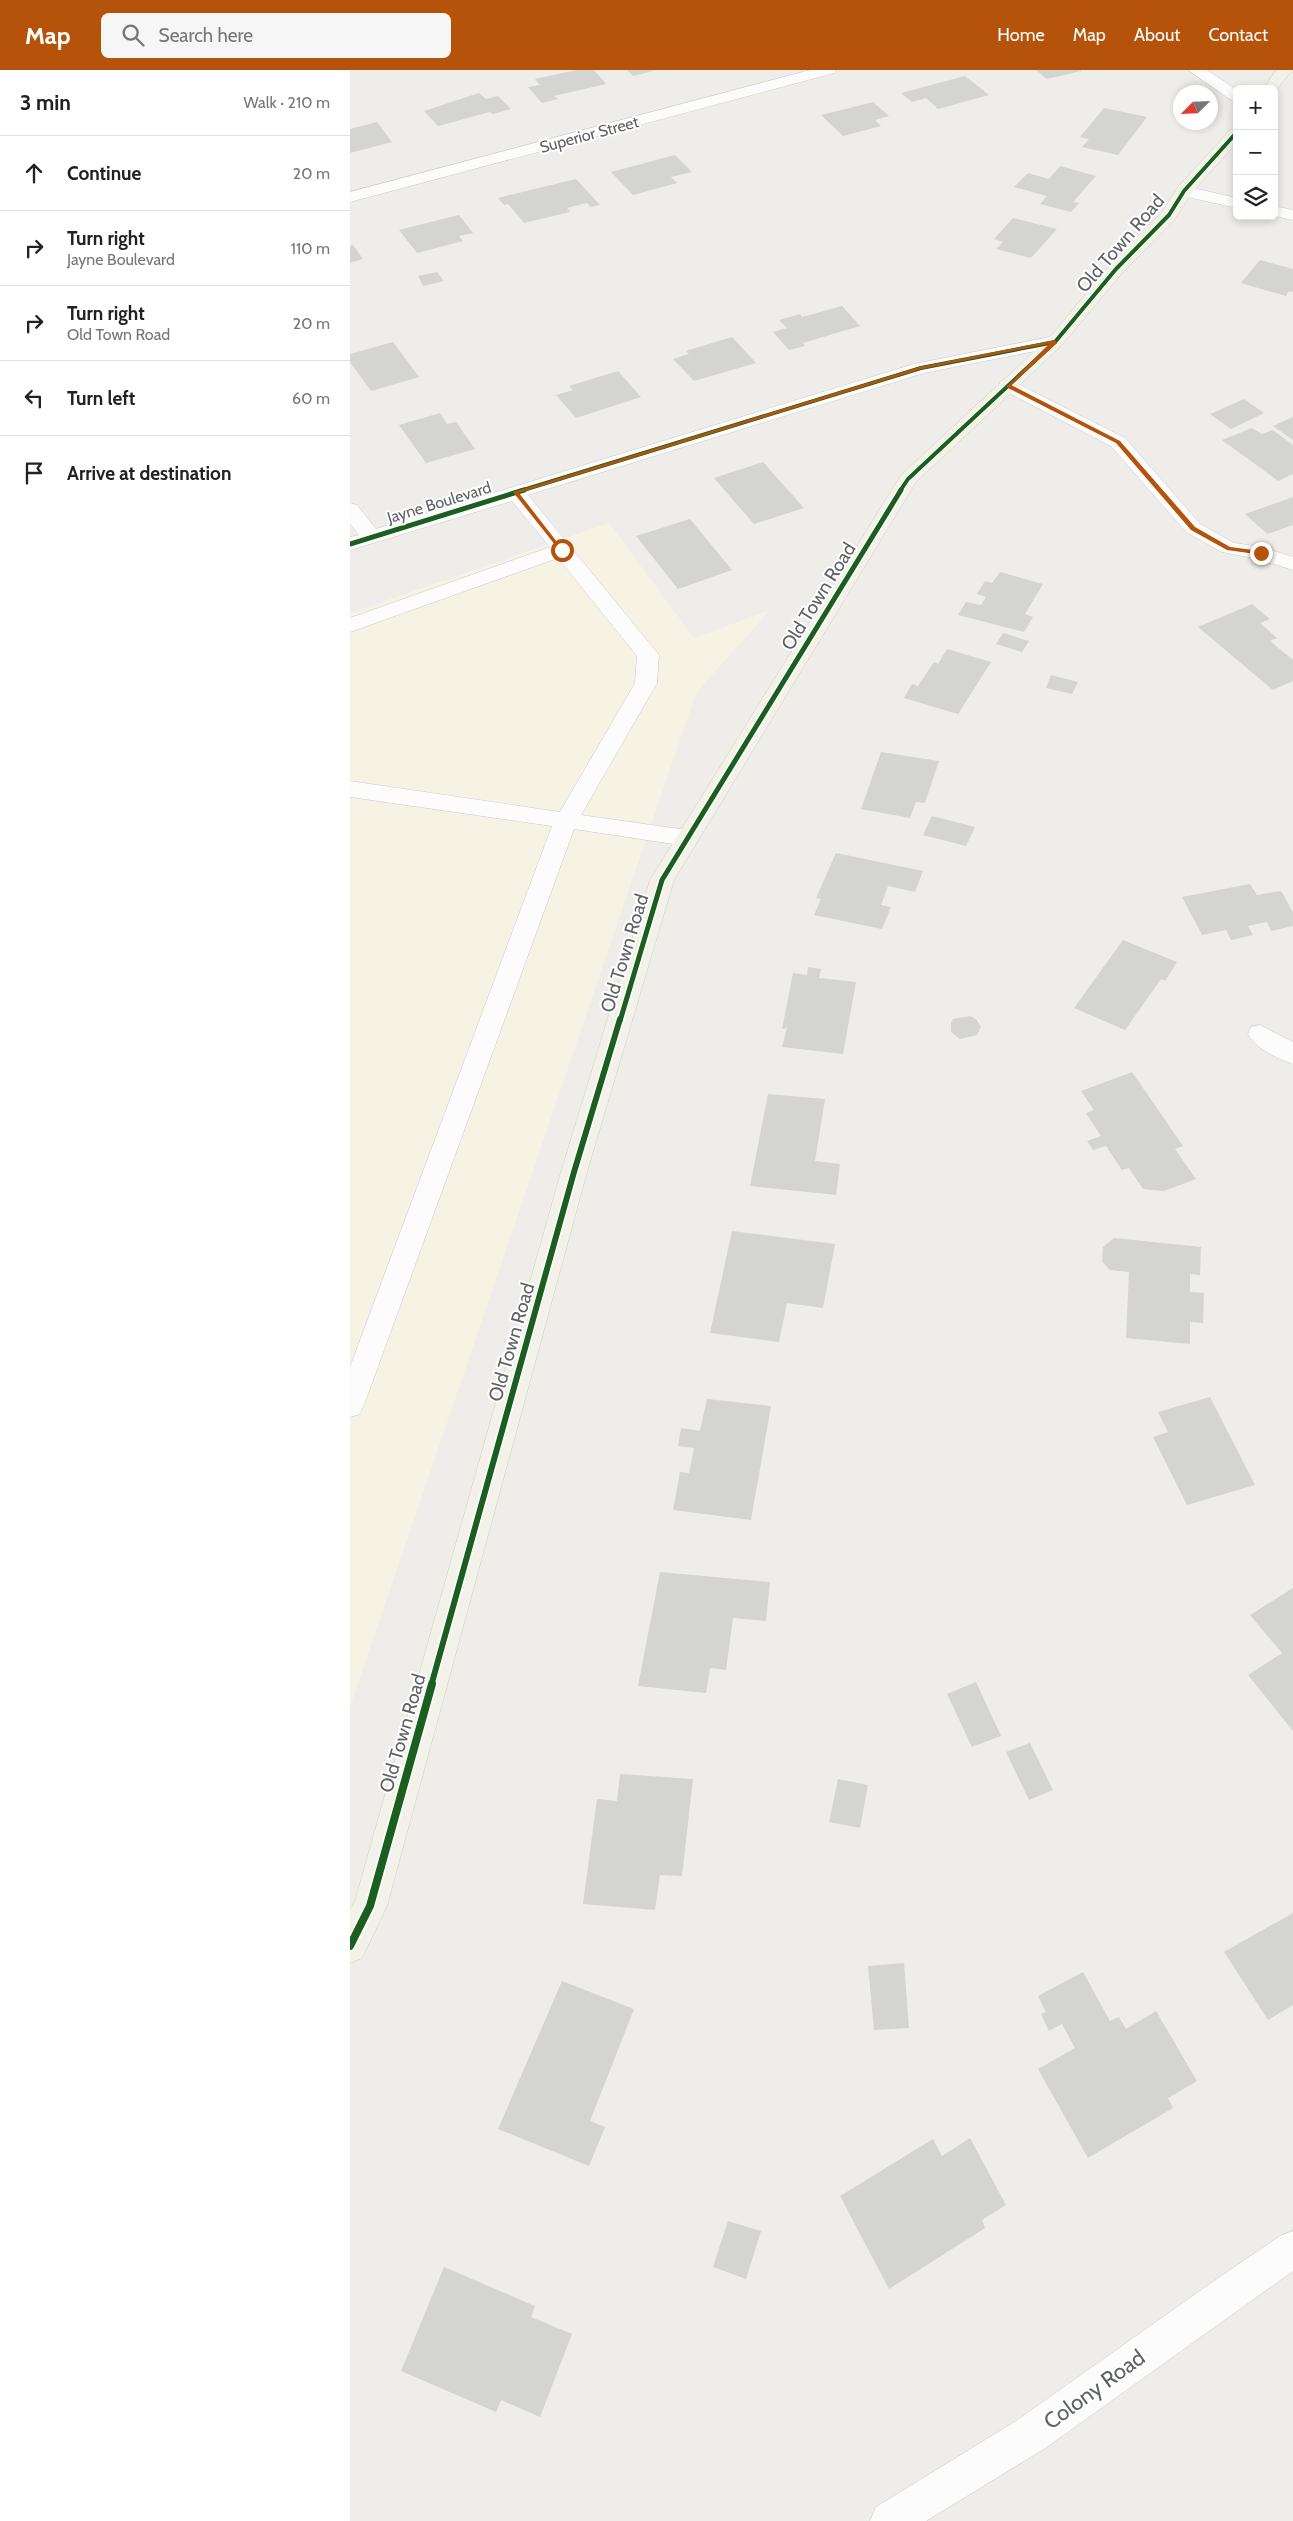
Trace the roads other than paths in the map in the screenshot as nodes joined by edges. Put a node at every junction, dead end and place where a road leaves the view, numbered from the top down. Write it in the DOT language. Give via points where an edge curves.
graph roads {
  1 [pos="828,70"];
  2 [pos="1196,70"];
  3 [pos="1284,70"];
  4 [pos="1274,85"];
  5 [pos="1233,94"];
  6 [pos="1233,136"];
  7 [pos="1184,191"];
  8 [pos="350,197"];
  9 [pos="1233,201"];
  10 [pos="1278,211"];
  11 [pos="1293,214"];
  12 [pos="1055,342"];
  13 [pos="1008,385"];
  14 [pos="516,492"];
  15 [pos="350,508"];
  16 [pos="371,537"];
  17 [pos="350,544"];
  18 [pos="562,550"];
  19 [pos="1293,564"];
  20 [pos="350,625"];
  21 [pos="350,789"];
  22 [pos="565,822"];
  23 [pos="688,838"];
  24 [pos="1260,1034"];
  25 [pos="1293,1054"];
  26 [pos="350,1405"];
  27 [pos="350,1946"];
  28 [pos="1293,2249"];
  29 [pos="890,2521"];
  1 -- 8 [label="street, Superior Street"];
  2 -- 5 [label="street"];
  3 -- 4 [label="main road"];
  6 -- 7 [label="main road, Old Town Road"];
  7 -- 9 [label="street"];
  7 -- 12 [label="main road, Old Town Road" via="1169,215 1116,269"];
  10 -- 11 [label="street"];
  12 -- 13 [label="main road, Old Town Road"];
  12 -- 14 [label="street, Jayne Boulevard" via="921,368"];
  13 -- 19 [label="street" via="1118,442 1193,528 1229,548 1261,553"];
  13 -- 23 [label="main road, Old Town Road" via="908,479"];
  14 -- 16 [label="street, Jayne Boulevard"];
  14 -- 18 [label="street"];
  15 -- 16 [label="street"];
  16 -- 17 [label="street, Jayne Boulevard"];
  18 -- 20 [label="street"];
  18 -- 22 [label="street" via="648,655 646,682"];
  21 -- 22 [label="street"];
  22 -- 23 [label="street"];
  22 -- 26 [label="street"];
  23 -- 27 [label="main road, Old Town Road" via="662,880 574,1172 370,1906"];
  24 -- 25 [label="street"];
  28 -- 29 [label="street, Colony Road" via="1030,2435"];
}
